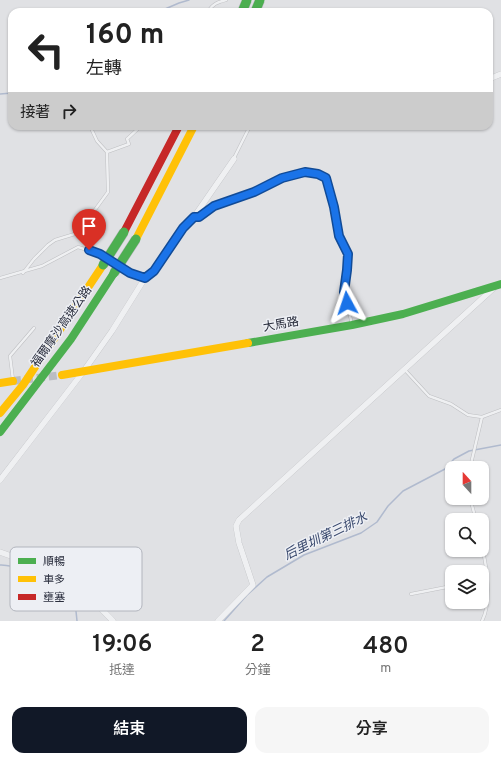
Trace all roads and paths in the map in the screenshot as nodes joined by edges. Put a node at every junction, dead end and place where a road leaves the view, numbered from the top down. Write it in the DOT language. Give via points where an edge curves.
graph roads {
  1 [pos="226,0"];
  2 [pos="241,0"];
  3 [pos="252,4"];
  4 [pos="210,8"];
  5 [pos="92,130"];
  6 [pos="137,130"];
  7 [pos="177,130"];
  8 [pos="192,130"];
  9 [pos="248,130"];
  10 [pos="107,152"];
  11 [pos="234,159"];
  12 [pos="194,217"];
  13 [pos="112,262"];
  14 [pos="116,269"];
  15 [pos="22,273"];
  16 [pos="0,278"];
  17 [pos="145,278"];
  18 [pos="499,285"];
  19 [pos="352,325"];
  20 [pos="34,328"];
  21 [pos="405,370"];
  22 [pos="84,372"];
  23 [pos="62,375"];
  24 [pos="13,381"];
  25 [pos="0,383"];
  26 [pos="22,385"];
  27 [pos="0,407"];
  28 [pos="501,410"];
  29 [pos="0,413"];
  30 [pos="12,417"];
  31 [pos="482,417"];
  32 [pos="0,432"];
  33 [pos="0,435"];
  34 [pos="472,461"];
  35 [pos="0,480"];
  36 [pos="0,552"];
  37 [pos="10,556"];
  38 [pos="445,587"];
  39 [pos="411,594"];
  40 [pos="486,609"];
  41 [pos="103,611"];
  42 [pos="113,621"];
  43 [pos="218,621"];
  44 [pos="482,621"];
  1 -- 4 [label="lane" via="219,1"];
  2 -- 3 [label="lane"];
  5 -- 10 [label="lane" via="97,141"];
  6 -- 10 [label="lane" via="127,139 129,144"];
  7 -- 26 [label="main road, 福爾摩沙高速公路, bridge" via="124,232"];
  8 -- 14 [label="main road, 福爾摩沙高速公路, bridge" via="136,240"];
  9 -- 11 [label="lane"];
  10 -- 15 [label="lane" via="108,192 78,233 55,240"];
  11 -- 12 [label="street"];
  12 -- 17 [label="street" via="183,228 154,271"];
  12 -- 19 [label="lane" via="199,217 214,206 254,192 282,178 305,172 326,178 339,236 348,254 344,292"];
  13 -- 15 [label="lane" via="100,254 78,247 42,266"];
  14 -- 17 [label="lane"];
  14 -- 30 [label="main road, 福爾摩沙高速公路" via="71,339"];
  15 -- 16 [label="lane"];
  17 -- 22 [label="street"];
  18 -- 19 [label="main road, 大馬路" via="409,312"];
  18 -- 21 [label="street"];
  19 -- 22 [label="main road, 大馬路"];
  20 -- 24 [label="lane" via="10,356"];
  21 -- 31 [label="lane" via="429,396 451,404 468,415"];
  21 -- 43 [label="street" via="239,520 236,526 238,537 252,586"];
  22 -- 23 [label="main road, 大馬路"];
  22 -- 35 [label="street"];
  24 -- 25 [label="main road"];
  26 -- 27 [label="main road"];
  26 -- 29 [label="main road, 福爾摩沙高速公路"];
  28 -- 31 [label="lane"];
  30 -- 32 [label="main road, 福爾摩沙高速公路"];
  30 -- 33 [label="main road"];
  31 -- 34 [label="lane"];
  36 -- 37 [label="street"];
  38 -- 39 [label="lane"];
  40 -- 44 [label="lane"];
  41 -- 42 [label="street"];
}
